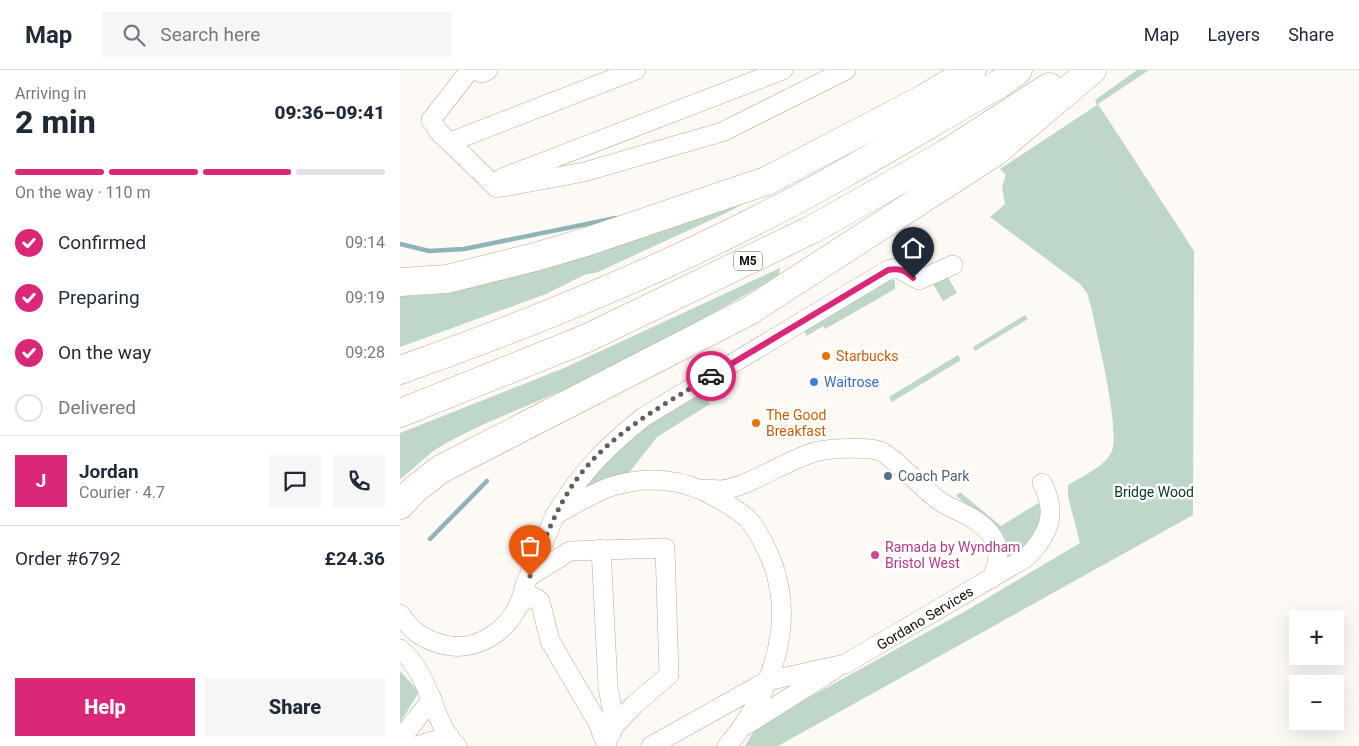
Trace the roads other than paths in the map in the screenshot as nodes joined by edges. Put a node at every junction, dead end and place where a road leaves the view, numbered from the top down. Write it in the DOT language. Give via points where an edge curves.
graph roads {
  1 [pos="470,70"];
  2 [pos="476,70"];
  3 [pos="488,70"];
  4 [pos="636,70"];
  5 [pos="784,70"];
  6 [pos="846,70"];
  7 [pos="972,70"];
  8 [pos="1018,70"];
  9 [pos="1076,70"];
  10 [pos="1092,70"];
  11 [pos="450,142"];
  12 [pos="491,182"];
  13 [pos="953,265"];
  14 [pos="400,282"];
  15 [pos="400,370"];
  16 [pos="400,413"];
  17 [pos="1042,483"];
  18 [pos="701,489"];
  19 [pos="400,504"];
  20 [pos="556,515"];
  21 [pos="601,549"];
  22 [pos="530,576"];
  23 [pos="992,578"];
  24 [pos="519,604"];
  25 [pos="400,614"];
  26 [pos="400,649"];
  27 [pos="845,664"];
  28 [pos="767,681"];
  29 [pos="432,699"];
  30 [pos="615,725"];
  31 [pos="746,725"];
  32 [pos="400,740"];
  33 [pos="453,741"];
  34 [pos="606,744"];
  35 [pos="416,746"];
  36 [pos="651,746"];
  37 [pos="727,746"];
  1 -- 11 [label="lane" via="431,120"];
  2 -- 3 [label="lane" via="482,73"];
  4 -- 11 [label="lane"];
  5 -- 12 [label="lane"];
  6 -- 12 [label="lane" via="722,132 584,172 497,188"];
  7 -- 14 [label="highway" via="922,100 766,180 535,257 447,279"];
  8 -- 15 [label="highway, M5" via="837,177 747,225 564,310"];
  9 -- 16 [label="highway, M5" via="944,155 813,229 585,339"];
  10 -- 19 [label="highway" via="995,152 749,311 441,469"];
  11 -- 12 [label="lane"];
  13 -- 20 [label="lane" via="919,280 907,271 888,270 645,416 593,461 571,488"];
  17 -- 23 [label="lane, Gordano Services" via="1050,520 1041,543 1026,557"];
  18 -- 20 [label="lane" via="672,480 642,480 599,491"];
  18 -- 23 [label="lane" via="722,490 738,485 820,451 880,451 938,500 989,531 999,560"];
  18 -- 28 [label="lane" via="747,518 763,540 774,566 782,598 783,620 779,647"];
  20 -- 22 [label="lane"];
  21 -- 22 [label="lane" via="570,551"];
  21 -- 30 [label="lane" via="608,687"];
  21 -- 30 [label="lane" via="665,548 669,675 634,704"];
  22 -- 24 [label="lane"];
  23 -- 27 [label="lane, Gordano Services"];
  24 -- 25 [label="lane" via="490,638 465,646 451,646 420,637"];
  24 -- 34 [label="lane" via="532,596 540,601 550,641 598,723"];
  26 -- 29 [label="lane" via="417,668"];
  27 -- 28 [label="lane, Gordano Services"];
  27 -- 31 [label="lane"];
  28 -- 31 [label="lane"];
  28 -- 36 [label="lane, Gordano Services"];
  29 -- 32 [label="lane"];
  29 -- 33 [label="lane"];
  30 -- 34 [label="lane"];
  31 -- 37 [label="lane"];
  33 -- 35 [label="lane"];
}
